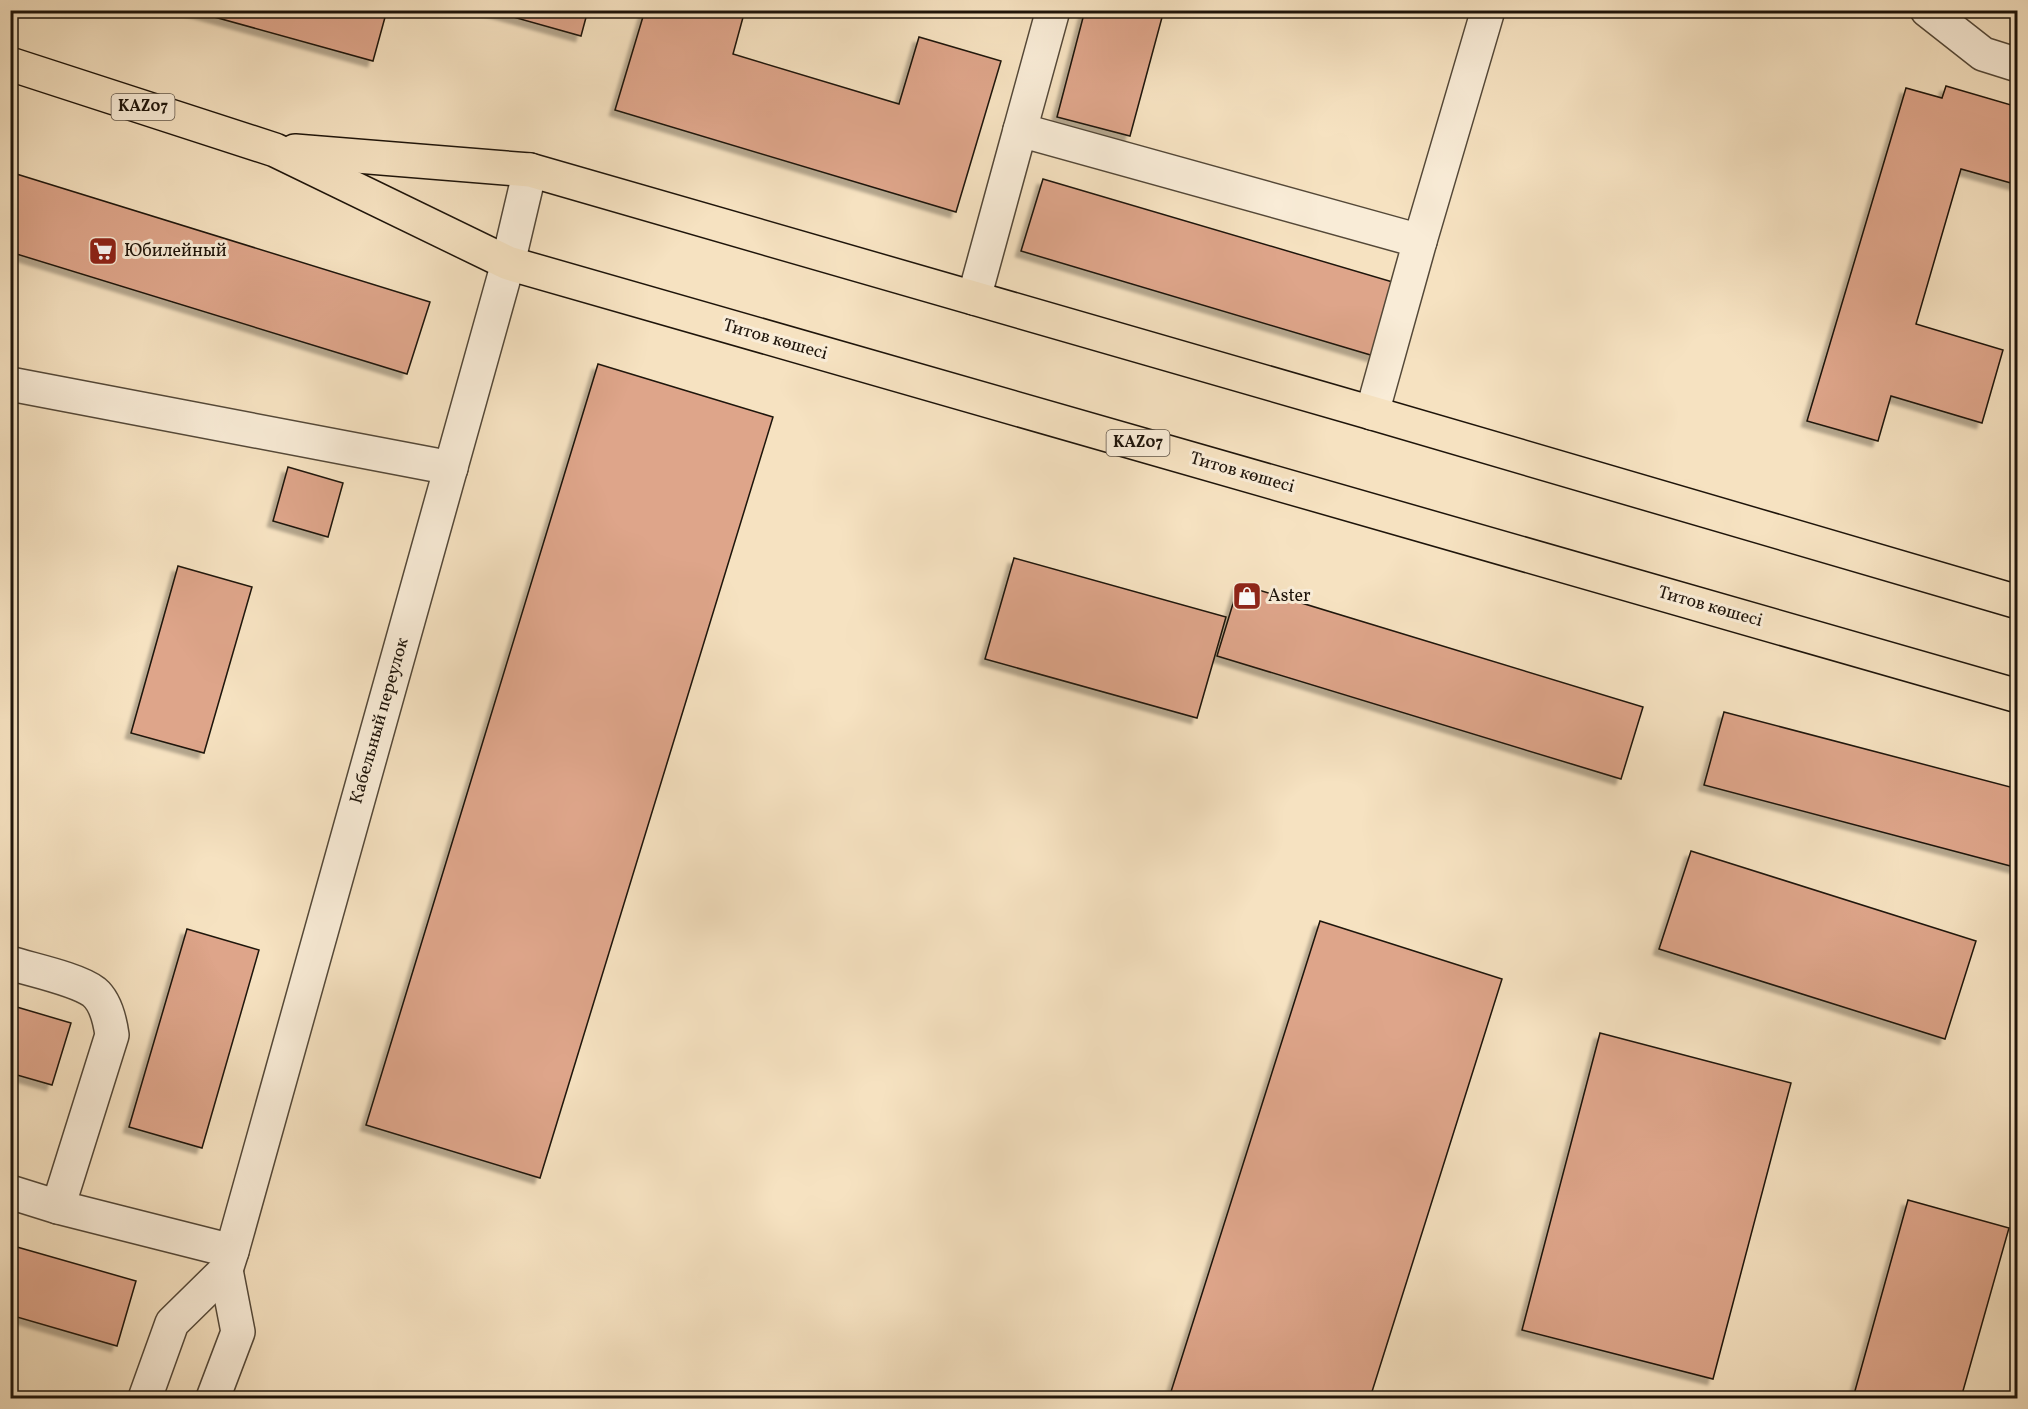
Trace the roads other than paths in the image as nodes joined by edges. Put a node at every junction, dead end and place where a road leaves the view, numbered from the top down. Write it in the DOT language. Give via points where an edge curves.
graph roads {
  1 [pos="1053,10"];
  2 [pos="1488,10"];
  3 [pos="1927,10"];
  4 [pos="10,63"];
  5 [pos="2018,64"];
  6 [pos="1020,130"];
  7 [pos="275,150"];
  8 [pos="530,170"];
  9 [pos="1420,241"];
  10 [pos="508,263"];
  11 [pos="974,298"];
  12 [pos="10,384"];
  13 [pos="1372,413"];
  14 [pos="451,468"];
  15 [pos="2018,602"];
  16 [pos="2018,696"];
  17 [pos="10,963"];
  18 [pos="10,1192"];
  19 [pos="58,1206"];
  20 [pos="229,1261"];
  21 [pos="145,1398"];
  22 [pos="213,1398"];
  1 -- 6 [label="street"];
  2 -- 9 [label="street"];
  3 -- 5 [label="street" via="1983,54"];
  4 -- 7 [label="highway, Титов көшесі / KAZ07"];
  6 -- 9 [label="street"];
  6 -- 11 [label="street"];
  7 -- 8 [label="highway, Титов көшесі / KAZ07"];
  7 -- 10 [label="highway, Титов көшесі / KAZ07"];
  8 -- 10 [label="street, Кабельный переулок"];
  8 -- 11 [label="highway, Титов көшесі / KAZ07"];
  9 -- 13 [label="street"];
  10 -- 14 [label="street, Кабельный переулок"];
  10 -- 16 [label="highway, Титов көшесі / KAZ07"];
  11 -- 13 [label="highway, Титов көшесі / KAZ07"];
  12 -- 14 [label="street"];
  13 -- 15 [label="highway, Титов көшесі / KAZ07"];
  14 -- 20 [label="street, Кабельный переулок"];
  17 -- 19 [label="street" via="71,981 95,993 109,1017 112,1035"];
  18 -- 19 [label="street"];
  19 -- 20 [label="street"];
  20 -- 21 [label="street, Кабельный переулок" via="172,1323"];
  20 -- 22 [label="street, Кабельный переулок" via="238,1332"];
}
